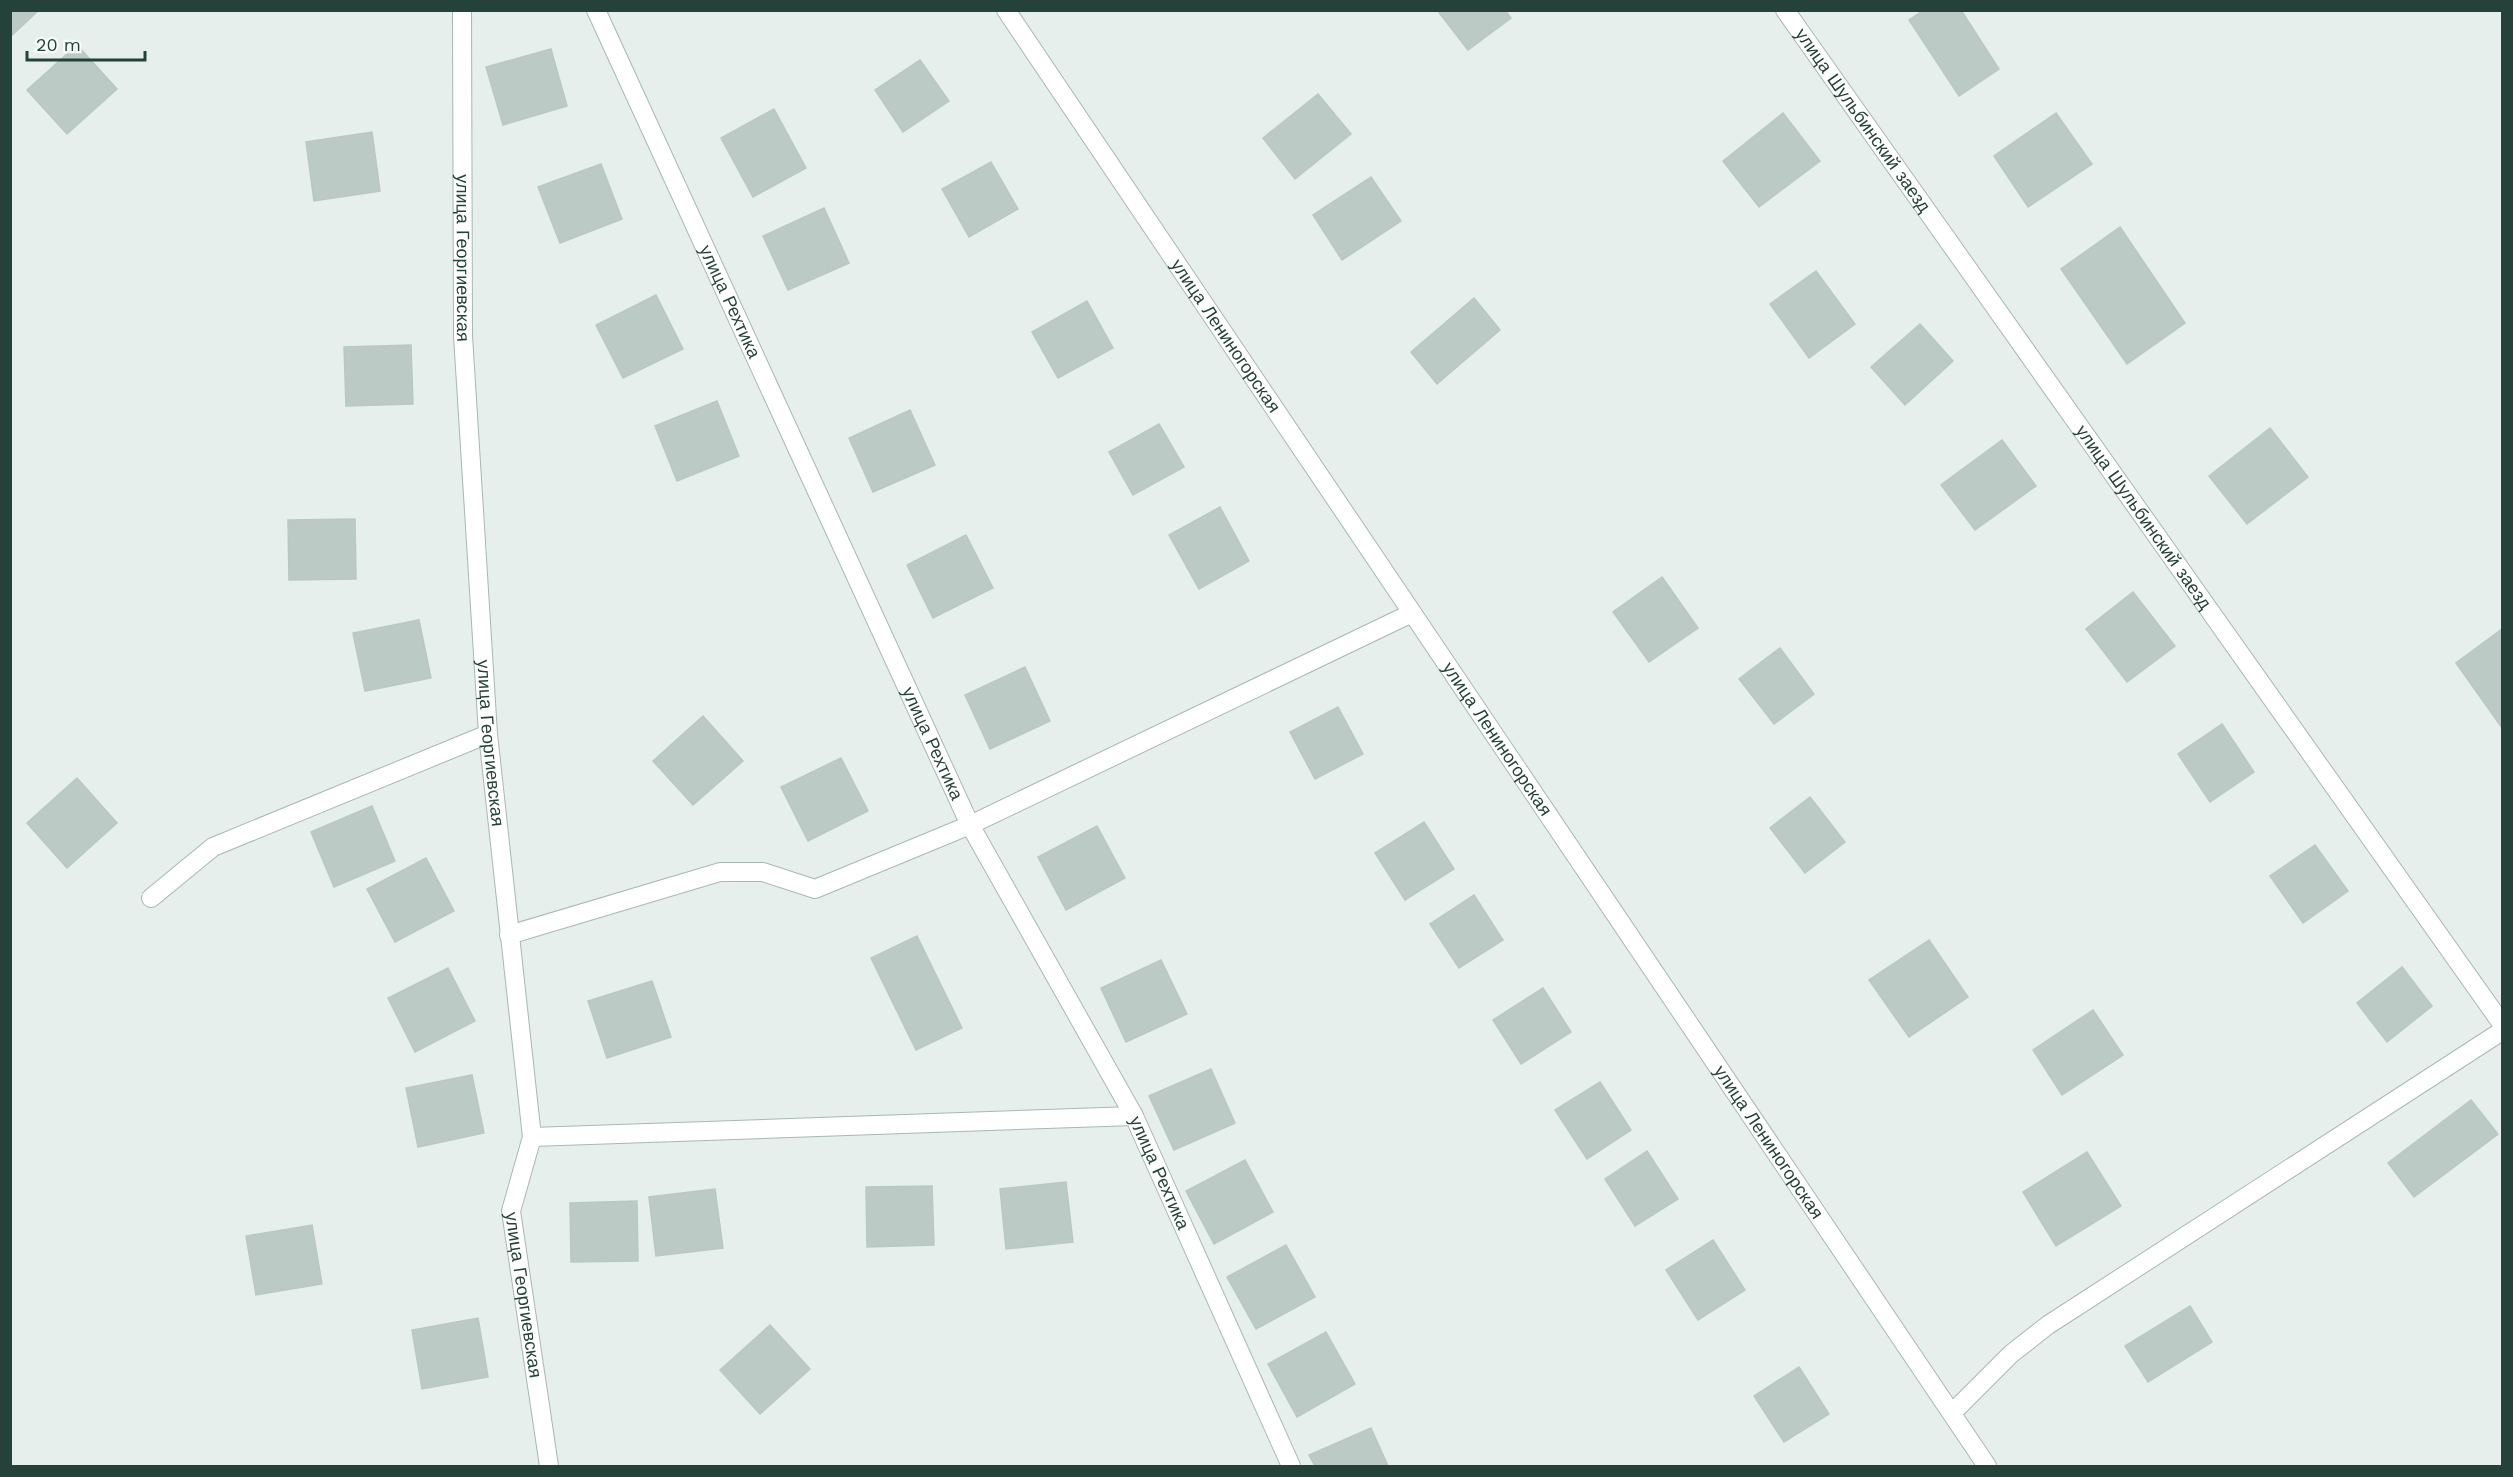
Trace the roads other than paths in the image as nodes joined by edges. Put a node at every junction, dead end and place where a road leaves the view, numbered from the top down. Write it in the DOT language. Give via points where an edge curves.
graph roads {
  1 [pos="462,10"];
  2 [pos="596,10"];
  3 [pos="1006,10"];
  4 [pos="1785,10"];
  5 [pos="1412,613"];
  6 [pos="488,734"];
  7 [pos="970,825"];
  8 [pos="151,898"];
  9 [pos="509,935"];
  10 [pos="2502,1024"];
  11 [pos="2502,1031"];
  12 [pos="1134,1116"];
  13 [pos="532,1137"];
  14 [pos="1952,1413"];
  15 [pos="549,1467"];
  16 [pos="1291,1467"];
  17 [pos="1988,1467"];
  1 -- 6 [label="street, улица Георгиевская" via="463,336"];
  2 -- 7 [label="street, улица Рехтика"];
  3 -- 5 [label="street, улица Лениногорская"];
  4 -- 10 [label="street, улица Шульбинский заезд"];
  5 -- 7 [label="street"];
  5 -- 14 [label="street, улица Лениногорская"];
  6 -- 8 [label="street" via="213,847"];
  6 -- 9 [label="street, улица Георгиевская"];
  7 -- 9 [label="street" via="815,889 764,872 720,872"];
  7 -- 12 [label="street, улица Рехтика"];
  9 -- 13 [label="street, улица Георгиевская"];
  11 -- 14 [label="street" via="2048,1325 2011,1354"];
  12 -- 13 [label="street"];
  12 -- 16 [label="street, улица Рехтика"];
  13 -- 15 [label="street, улица Георгиевская" via="511,1211"];
  14 -- 17 [label="street, улица Лениногорская"];
}
